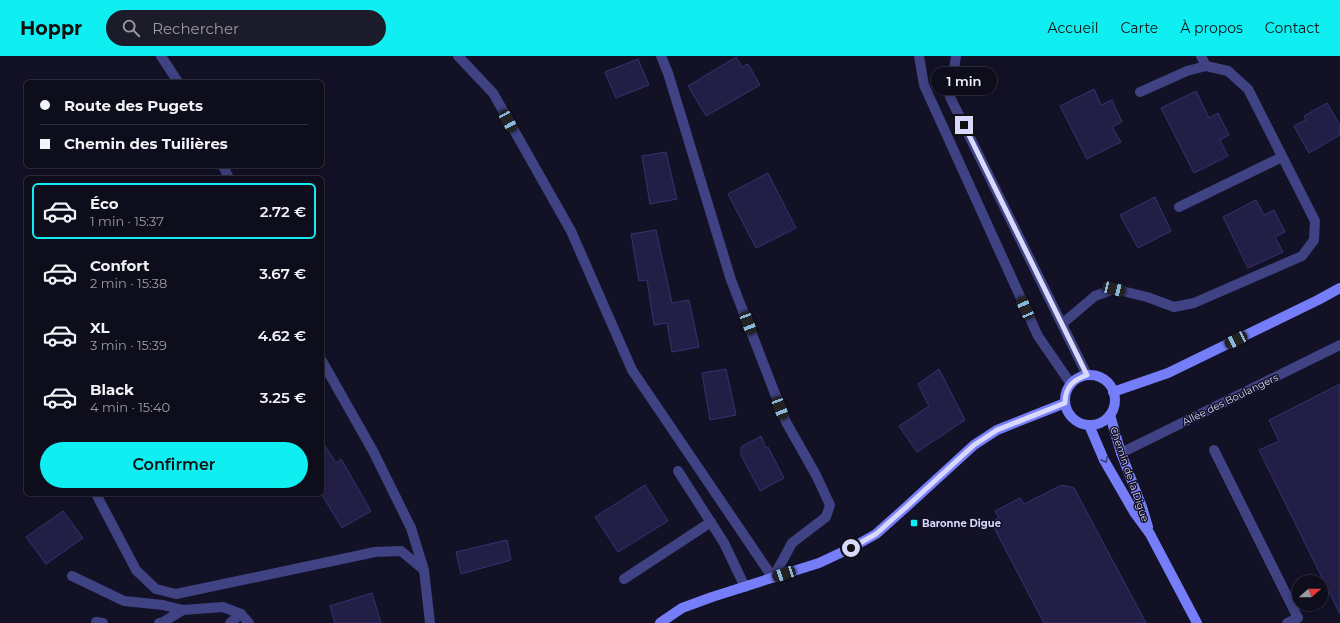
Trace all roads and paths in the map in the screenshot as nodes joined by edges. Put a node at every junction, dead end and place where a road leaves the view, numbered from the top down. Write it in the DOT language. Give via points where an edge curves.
graph roads {
  1 [pos="161,56"];
  2 [pos="458,56"];
  3 [pos="661,56"];
  4 [pos="919,56"];
  5 [pos="956,56"];
  6 [pos="1201,56"];
  7 [pos="1206,66"];
  8 [pos="177,80"];
  9 [pos="1140,92"];
  10 [pos="1282,157"];
  11 [pos="1180,207"];
  12 [pos="1340,288"];
  13 [pos="1062,324"];
  14 [pos="1340,345"];
  15 [pos="324,365"];
  16 [pos="1087,375"];
  17 [pos="1071,384"];
  18 [pos="1113,392"];
  19 [pos="1065,403"];
  20 [pos="1110,415"];
  21 [pos="1088,425"];
  22 [pos="1214,450"];
  23 [pos="1121,453"];
  24 [pos="678,471"];
  25 [pos="97,496"];
  26 [pos="711,522"];
  27 [pos="1150,534"];
  28 [pos="424,570"];
  29 [pos="72,576"];
  30 [pos="773,578"];
  31 [pos="624,580"];
  32 [pos="745,587"];
  33 [pos="182,610"];
  34 [pos="241,614"];
  35 [pos="159,623"];
  36 [pos="230,623"];
  37 [pos="249,623"];
  38 [pos="430,623"];
  39 [pos="660,623"];
  40 [pos="1198,623"];
  41 [pos="1287,623"];
  1 -- 8 [label="street"];
  2 -- 30 [label="street" via="493,93 571,231 632,370"];
  3 -- 30 [label="street" via="731,280 786,422 830,505 826,517 792,543"];
  4 -- 17 [label="street" via="924,85 1038,336"];
  5 -- 13 [label="street" via="950,96"];
  6 -- 7 [label="street"];
  7 -- 9 [label="street" via="1187,71"];
  7 -- 10 [label="street" via="1228,72 1248,89"];
  10 -- 11 [label="street"];
  10 -- 13 [label="street" via="1315,221 1314,240 1302,256 1194,303 1174,307 1114,289 1095,296"];
  12 -- 18 [label="main road" via="1168,373"];
  13 -- 16 [label="street"];
  14 -- 23 [label="street, Allée des Boulangers"];
  15 -- 28 [label="street" via="373,451 411,528"];
  16 -- 17 [label="main road"];
  16 -- 18 [label="main road" via="1103,379"];
  17 -- 19 [label="main road" via="1065,396"];
  18 -- 20 [label="main road" via="1115,404"];
  19 -- 21 [label="main road" via="1073,418"];
  19 -- 30 [label="main road" via="997,430 974,445 876,534 819,563"];
  20 -- 21 [label="main road" via="1101,423"];
  20 -- 23 [label="main road, Chemin de la Digue"];
  21 -- 27 [label="main road, Chemin de la Digue, one-way" via="1104,460"];
  22 -- 41 [label="street" via="1298,618"];
  23 -- 27 [label="main road, Chemin de la Digue"];
  24 -- 26 [label="street"];
  25 -- 28 [label="street" via="136,570 156,589 176,594 375,552 401,551"];
  26 -- 31 [label="street"];
  26 -- 32 [label="street" via="724,542"];
  27 -- 40 [label="main road, Chemin de la Digue"];
  28 -- 38 [label="street"];
  29 -- 33 [label="street" via="124,601 163,605"];
  30 -- 32 [label="main road"];
  32 -- 39 [label="main road" via="682,608"];
  33 -- 34 [label="street" via="223,607"];
  33 -- 35 [label="street"];
  34 -- 36 [label="street"];
  34 -- 37 [label="street"];
}
